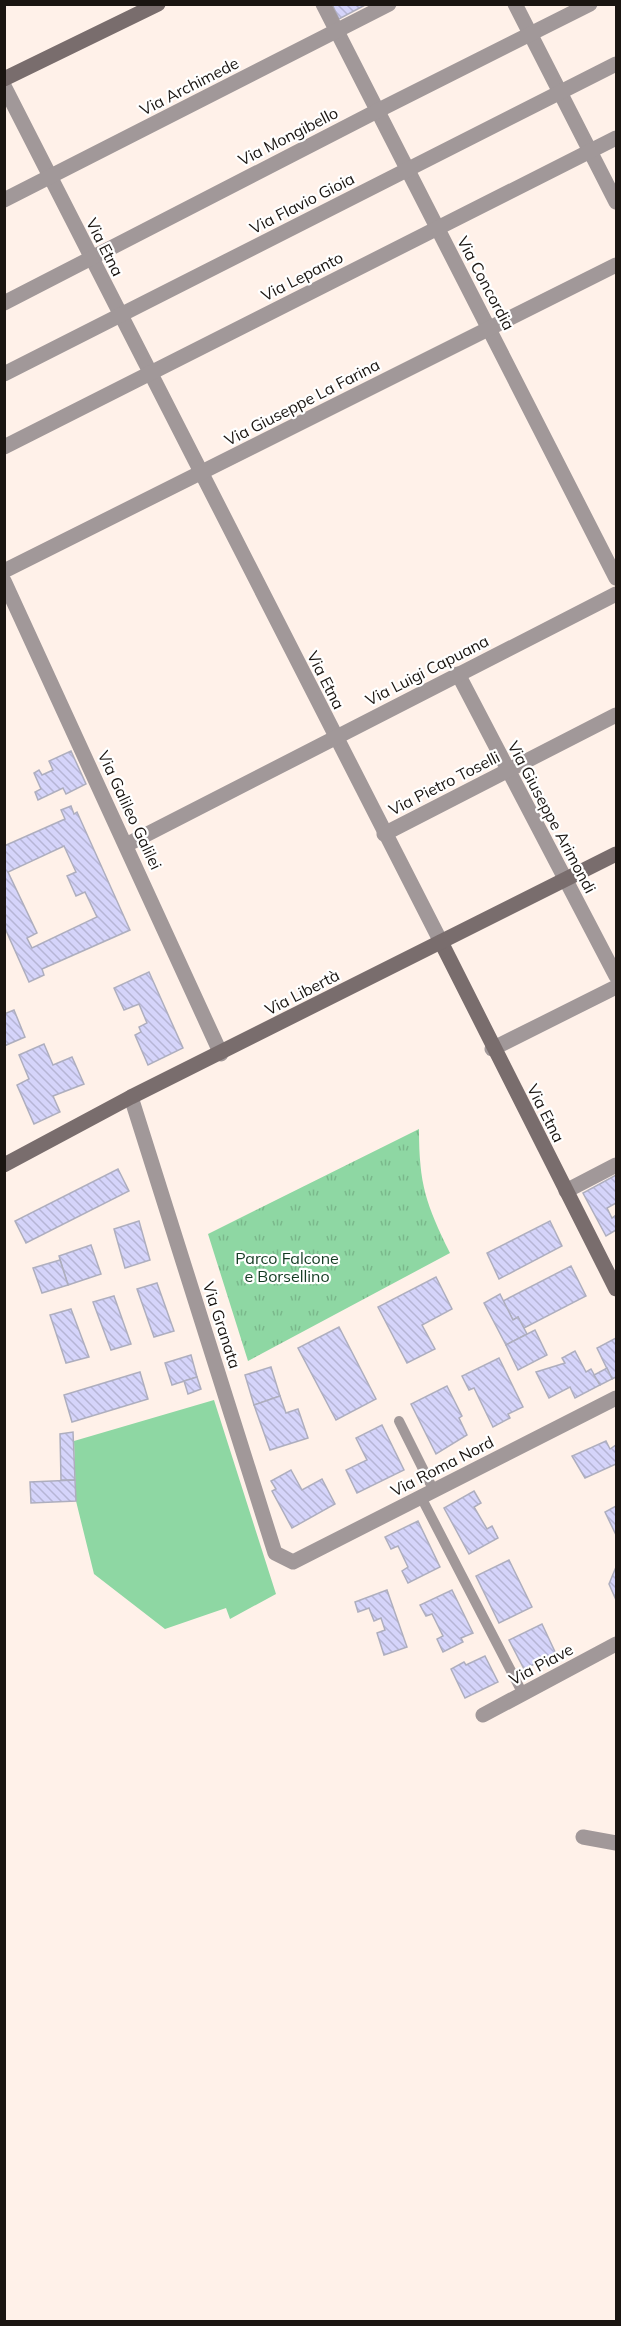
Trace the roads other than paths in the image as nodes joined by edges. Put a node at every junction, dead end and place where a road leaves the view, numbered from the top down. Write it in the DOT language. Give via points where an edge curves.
graph roads {
  1 [pos="158,4"];
  2 [pos="322,4"];
  3 [pos="389,4"];
  4 [pos="515,4"];
  5 [pos="590,4"];
  6 [pos="337,31"];
  7 [pos="530,35"];
  8 [pos="616,64"];
  9 [pos="4,79"];
  10 [pos="4,86"];
  11 [pos="560,93"];
  12 [pos="377,111"];
  13 [pos="616,138"];
  14 [pos="590,151"];
  15 [pos="408,170"];
  16 [pos="49,177"];
  17 [pos="4,200"];
  18 [pos="616,202"];
  19 [pos="437,229"];
  20 [pos="91,258"];
  21 [pos="616,266"];
  22 [pos="4,303"];
  23 [pos="120,315"];
  24 [pos="489,328"];
  25 [pos="150,373"];
  26 [pos="4,374"];
  27 [pos="4,447"];
  28 [pos="201,474"];
  29 [pos="4,571"];
  30 [pos="616,578"];
  31 [pos="4,581"];
  32 [pos="616,594"];
  33 [pos="458,675"];
  34 [pos="616,715"];
  35 [pos="335,738"];
  36 [pos="508,771"];
  37 [pos="384,834"];
  38 [pos="126,845"];
  39 [pos="616,854"];
  40 [pos="565,880"];
  41 [pos="441,942"];
  42 [pos="616,976"];
  43 [pos="616,987"];
  44 [pos="492,1048"];
  45 [pos="221,1054"];
  46 [pos="131,1097"];
  47 [pos="616,1164"];
  48 [pos="4,1165"];
  49 [pos="566,1191"];
  50 [pos="616,1289"];
  51 [pos="616,1398"];
  52 [pos="399,1421"];
  53 [pos="427,1494"];
  54 [pos="284,1560"];
  55 [pos="616,1644"];
  56 [pos="523,1694"];
  57 [pos="483,1715"];
  58 [pos="583,1837"];
  59 [pos="616,1843"];
  1 -- 9 [label="street"];
  2 -- 6 [label="street, Via Concordia"];
  3 -- 6 [label="street, Via Archimede"];
  4 -- 7 [label="street"];
  5 -- 7 [label="street, Via Mongibello"];
  6 -- 12 [label="street, Via Concordia"];
  6 -- 16 [label="street, Via Archimede"];
  7 -- 11 [label="street"];
  7 -- 12 [label="street, Via Mongibello"];
  8 -- 11 [label="street, Via Flavio Gioia"];
  10 -- 16 [label="street, Via Etna"];
  11 -- 14 [label="street"];
  11 -- 15 [label="street, Via Flavio Gioia"];
  12 -- 15 [label="street, Via Concordia"];
  12 -- 20 [label="street, Via Mongibello"];
  13 -- 14 [label="street, Via Lepanto"];
  14 -- 18 [label="street"];
  14 -- 19 [label="street, Via Lepanto"];
  15 -- 19 [label="street, Via Concordia"];
  15 -- 23 [label="street, Via Flavio Gioia"];
  16 -- 17 [label="street, Via Archimede"];
  16 -- 20 [label="street, Via Etna"];
  19 -- 24 [label="street, Via Concordia"];
  19 -- 25 [label="street, Via Lepanto"];
  20 -- 22 [label="street, Via Mongibello"];
  20 -- 23 [label="street, Via Etna"];
  21 -- 24 [label="street, Via Giuseppe La Farina"];
  23 -- 25 [label="street, Via Etna"];
  23 -- 26 [label="street, Via Flavio Gioia"];
  24 -- 28 [label="street, Via Giuseppe La Farina"];
  24 -- 30 [label="street, Via Concordia"];
  25 -- 27 [label="street, Via Lepanto"];
  25 -- 28 [label="street, Via Etna"];
  28 -- 29 [label="street, Via Giuseppe La Farina"];
  28 -- 35 [label="street, Via Etna"];
  31 -- 38 [label="street, Via Galileo Galilei"];
  32 -- 33 [label="street, Via Luigi Capuana"];
  33 -- 35 [label="street, Via Luigi Capuana"];
  33 -- 36 [label="street, Via Giuseppe Arimondi"];
  34 -- 36 [label="street, Via Pietro Toselli"];
  35 -- 37 [label="street, Via Etna"];
  35 -- 38 [label="street, Via Luigi Capuana"];
  36 -- 37 [label="street, Via Pietro Toselli"];
  36 -- 40 [label="street, Via Giuseppe Arimondi"];
  37 -- 41 [label="street, Via Etna"];
  38 -- 45 [label="street, Via Galileo Galilei"];
  39 -- 40 [label="street, Via Libertà"];
  40 -- 41 [label="street, Via Libertà"];
  40 -- 42 [label="street, Via Giuseppe Arimondi"];
  41 -- 44 [label="street, Via Etna"];
  41 -- 45 [label="street, Via Libertà"];
  43 -- 44 [label="street"];
  44 -- 49 [label="street, Via Etna"];
  45 -- 46 [label="street, Via Libertà"];
  46 -- 48 [label="street, Via Libertà"];
  46 -- 54 [label="street, Via Granata" via="275,1553"];
  47 -- 49 [label="street"];
  49 -- 50 [label="street, Via Etna"];
  51 -- 53 [label="street, Via Roma Nord"];
  52 -- 53 [label="lane"];
  53 -- 54 [label="street, Via Roma Nord" via="293,1562"];
  53 -- 56 [label="lane"];
  55 -- 56 [label="street, Via Piave"];
  56 -- 57 [label="street, Via Piave"];
  58 -- 59 [label="street"];
}
